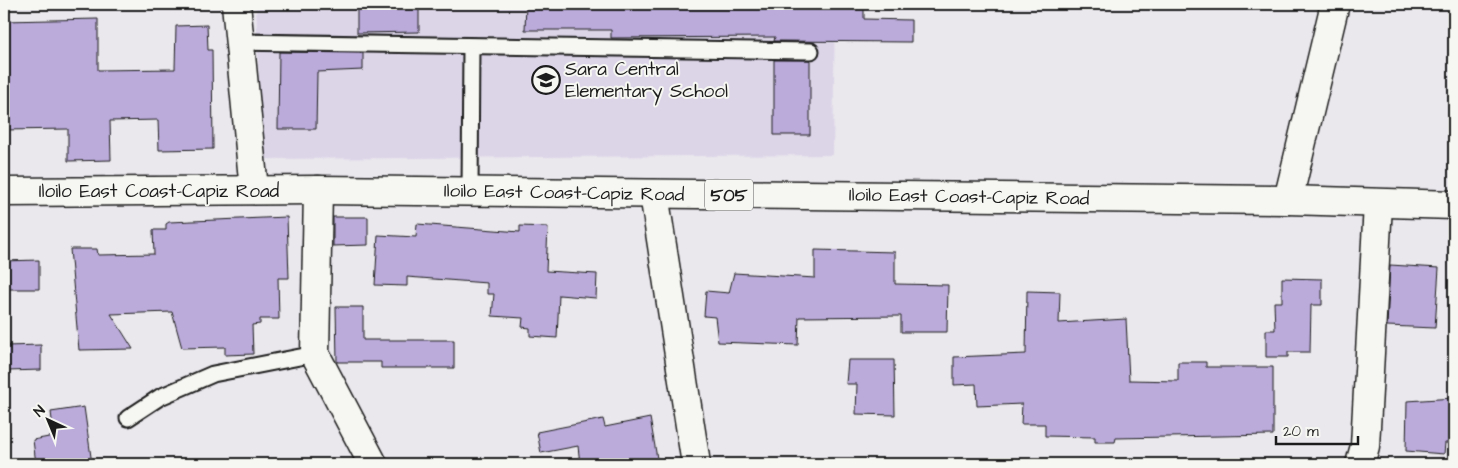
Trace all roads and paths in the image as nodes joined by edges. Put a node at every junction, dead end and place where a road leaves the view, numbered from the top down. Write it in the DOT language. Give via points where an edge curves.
graph roads {
  1 [pos="236,4"];
  2 [pos="1336,4"];
  3 [pos="240,42"];
  4 [pos="472,46"];
  5 [pos="811,51"];
  6 [pos="254,190"];
  7 [pos="318,190"];
  8 [pos="4,192"];
  9 [pos="470,192"];
  10 [pos="654,194"];
  11 [pos="1288,200"];
  12 [pos="1378,204"];
  13 [pos="1454,205"];
  14 [pos="315,354"];
  15 [pos="128,418"];
  16 [pos="373,464"];
  17 [pos="696,464"];
  18 [pos="1360,464"];
  1 -- 3 [label="main road"];
  2 -- 11 [label="main road"];
  3 -- 4 [label="lane"];
  3 -- 6 [label="main road"];
  4 -- 5 [label="lane"];
  4 -- 9 [label="lane"];
  6 -- 7 [label="main road, Iloilo East Coast-Capiz Road / 505"];
  6 -- 8 [label="main road, Iloilo East Coast-Capiz Road / 505"];
  7 -- 9 [label="main road, Iloilo East Coast-Capiz Road / 505"];
  7 -- 14 [label="main road"];
  9 -- 10 [label="main road, Iloilo East Coast-Capiz Road / 505"];
  10 -- 11 [label="main road, Iloilo East Coast-Capiz Road / 505"];
  10 -- 17 [label="main road"];
  11 -- 12 [label="main road, Iloilo East Coast-Capiz Road / 505"];
  12 -- 13 [label="main road, Iloilo East Coast-Capiz Road / 505"];
  12 -- 18 [label="main road" via="1365,446"];
  14 -- 15 [label="lane" via="213,374 160,397"];
  14 -- 16 [label="main road"];
}
